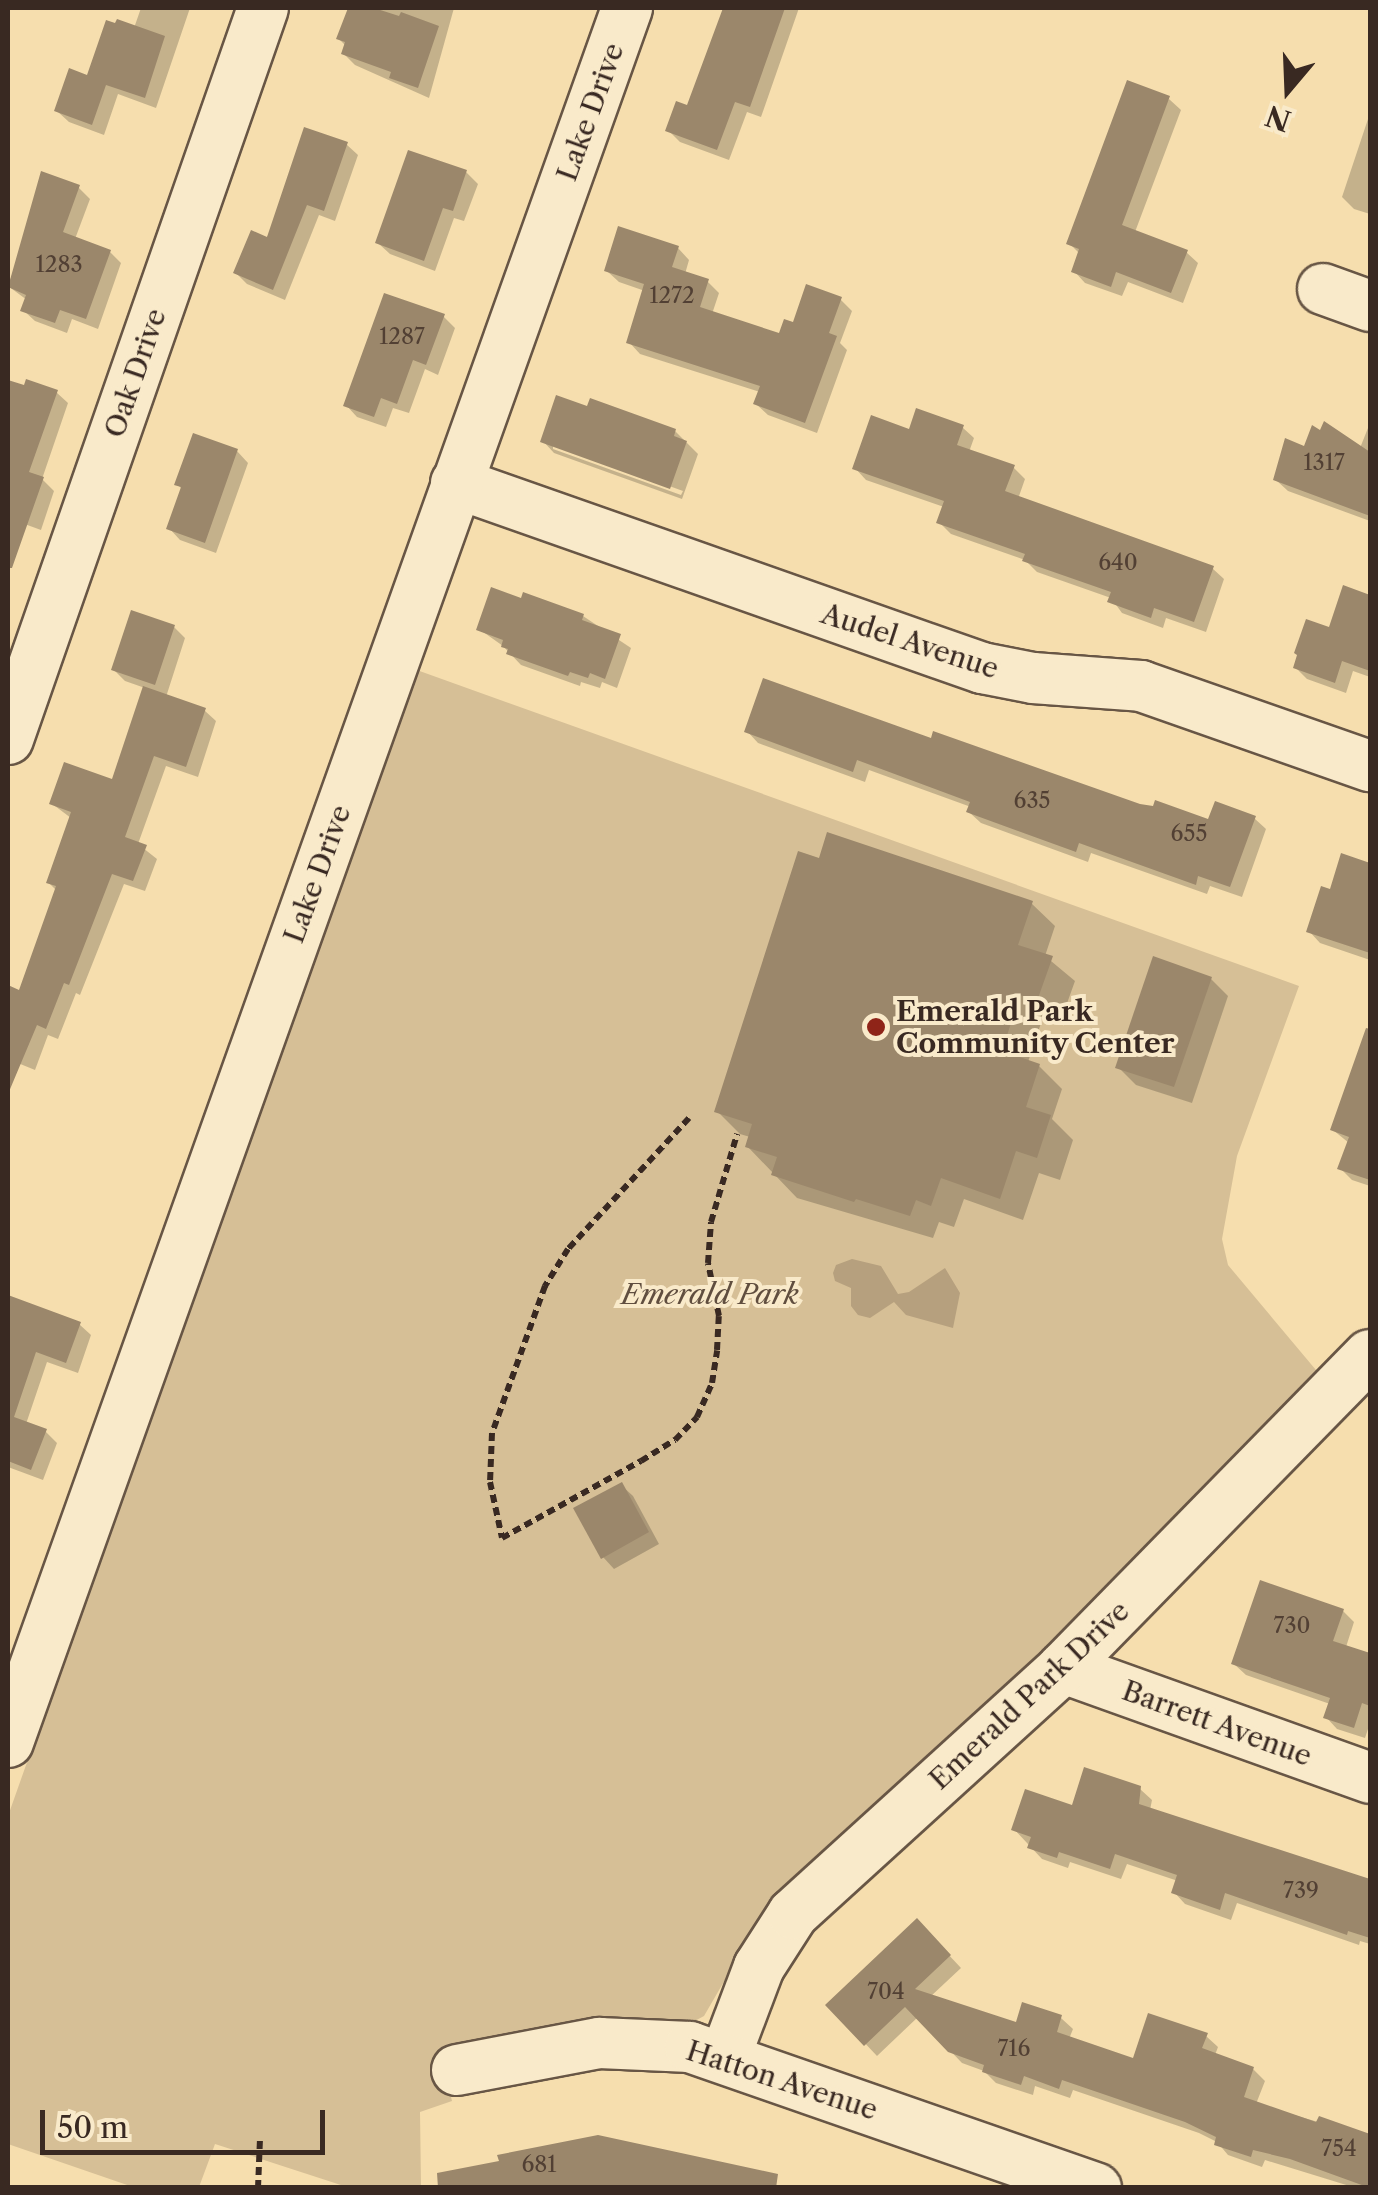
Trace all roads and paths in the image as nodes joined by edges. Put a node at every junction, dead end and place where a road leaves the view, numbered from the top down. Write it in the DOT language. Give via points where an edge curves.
graph roads {
  1 [pos="264,8"];
  2 [pos="628,8"];
  3 [pos="1323,290"];
  4 [pos="1370,306"];
  5 [pos="456,483"];
  6 [pos="8,739"];
  7 [pos="1370,766"];
  8 [pos="690,1118"];
  9 [pos="737,1134"];
  10 [pos="1370,1356"];
  11 [pos="1063,1668"];
  12 [pos="8,1742"];
  13 [pos="1370,1778"];
  14 [pos="725,2056"];
  15 [pos="458,2070"];
  16 [pos="260,2138"];
  17 [pos="258,2188"];
  18 [pos="1096,2188"];
  1 -- 6 [label="street, Oak Drive"];
  2 -- 5 [label="street, Lake Drive"];
  3 -- 4 [label="street"];
  5 -- 7 [label="street, Audel Avenue" via="982,668 1141,686"];
  5 -- 12 [label="street, Lake Drive"];
  8 -- 9 [label="path" via="568,1249 545,1286 492,1433 490,1482 502,1538 640,1462 697,1417 718,1350 708,1262 711,1222"];
  10 -- 11 [label="street, Emerald Park Drive"];
  11 -- 13 [label="street, Barrett Avenue"];
  11 -- 14 [label="street, Emerald Park Drive" via="793,1914 759,1966"];
  14 -- 15 [label="street, Hatton Avenue" via="690,2046 599,2043"];
  14 -- 18 [label="street, Hatton Avenue"];
  16 -- 17 [label="path"];
}
